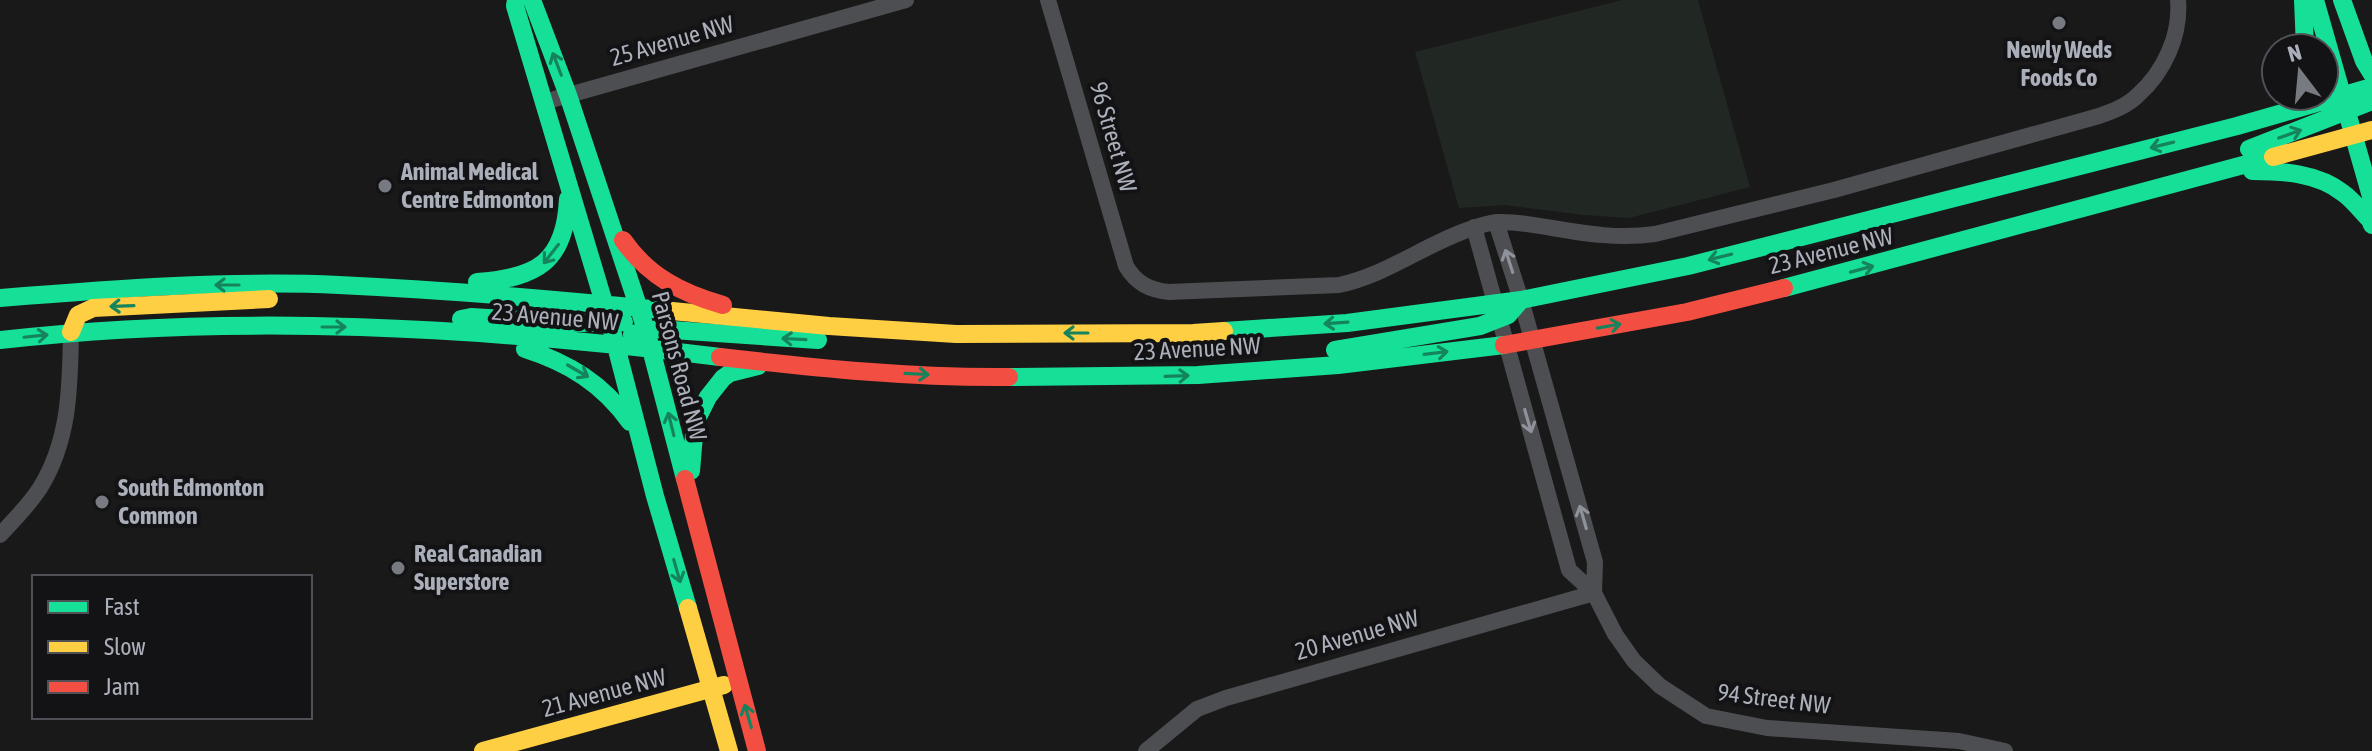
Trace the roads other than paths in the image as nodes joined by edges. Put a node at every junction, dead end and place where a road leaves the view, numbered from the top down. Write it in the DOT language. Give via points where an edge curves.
graph roads {
  1 [pos="516,0"];
  2 [pos="532,0"];
  3 [pos="906,0"];
  4 [pos="1048,0"];
  5 [pos="2178,0"];
  6 [pos="2303,0"];
  7 [pos="2315,0"];
  8 [pos="2342,0"];
  9 [pos="2305,32"];
  10 [pos="2372,74"];
  11 [pos="2372,87"];
  12 [pos="568,95"];
  13 [pos="546,109"];
  14 [pos="2361,109"];
  15 [pos="2262,112"];
  16 [pos="2237,126"];
  17 [pos="2372,130"];
  18 [pos="2353,135"];
  19 [pos="558,153"];
  20 [pos="591,164"];
  21 [pos="2217,172"];
  22 [pos="2372,200"];
  23 [pos="2085,208"];
  24 [pos="1496,222"];
  25 [pos="2372,225"];
  26 [pos="1474,227"];
  27 [pos="338,285"];
  28 [pos="361,286"];
  29 [pos="0,298"];
  30 [pos="1521,300"];
  31 [pos="1502,325"];
  32 [pos="402,327"];
  33 [pos="628,327"];
  34 [pos="451,331"];
  35 [pos="71,332"];
  36 [pos="956,334"];
  37 [pos="1531,335"];
  38 [pos="0,340"];
  39 [pos="772,363"];
  40 [pos="1231,373"];
  41 [pos="655,496"];
  42 [pos="690,500"];
  43 [pos="0,535"];
  44 [pos="1594,593"];
  45 [pos="716,599"];
  46 [pos="738,681"];
  47 [pos="711,689"];
  48 [pos="483,751"];
  49 [pos="729,751"];
  50 [pos="757,751"];
  51 [pos="1146,751"];
  52 [pos="2005,751"];
  1 -- 13 [label="main road, Parsons Road NW"];
  12 -- 2 [label="main road, Parsons Road NW, one-way"];
  3 -- 12 [label="street, 25 Avenue NW"];
  4 -- 26 [label="street, 96 Street NW" via="1123,258 1139,282 1169,292 1339,285 1359,281"];
  5 -- 24 [label="street" via="2171,49 2148,84 2119,108 1834,190 1668,231 1607,237"];
  6 -- 9 [label="main road"];
  7 -- 14 [label="main road"];
  8 -- 10 [label="main road"];
  11 -- 14 [label="main road, 23 Avenue NW"];
  12 -- 13 [label="street, 25 Avenue NW"];
  12 -- 20 [label="main road, Parsons Road NW"];
  13 -- 19 [label="main road, Parsons Road NW"];
  13 -- 33 [label="main road" via="570,154"];
  14 -- 16 [label="main road, 23 Avenue NW"];
  14 -- 18 [label="main road"];
  23 -- 14 [label="main road, one-way"];
  15 -- 16 [label="main road"];
  16 -- 30 [label="main road, 23 Avenue NW, one-way" via="1688,266"];
  17 -- 18 [label="main road, 23 Avenue NW"];
  18 -- 21 [label="main road, 23 Avenue NW"];
  18 -- 22 [label="main road"];
  19 -- 28 [label="main road, one-way" via="568,199 566,223 556,251 539,269 490,282"];
  19 -- 33 [label="main road, Parsons Road NW"];
  20 -- 33 [label="main road, Parsons Road NW"];
  20 -- 36 [label="main road" via="627,245 651,273 678,291 746,310"];
  21 -- 23 [label="main road, 23 Avenue NW"];
  21 -- 25 [label="main road" via="2276,171 2320,181 2339,190"];
  37 -- 23 [label="main road, 23 Avenue NW, one-way" via="1702,308"];
  24 -- 26 [label="street"];
  30 -- 24 [label="street, 94 Street NW, one-way"];
  26 -- 31 [label="street, 94 Street NW"];
  27 -- 28 [label="main road, 23 Avenue NW"];
  27 -- 29 [label="main road, 23 Avenue NW, one-way" via="210,285"];
  27 -- 35 [label="main road, one-way" via="260,301 93,308 78,315"];
  28 -- 33 [label="main road, 23 Avenue NW"];
  30 -- 31 [label="main road, 23 Avenue NW"];
  30 -- 37 [label="street, 94 Street NW"];
  31 -- 36 [label="main road, 23 Avenue NW, one-way" via="1347,323 1193,333"];
  31 -- 37 [label="main road, 23 Avenue NW"];
  31 -- 40 [label="main road" via="1331,350"];
  40 -- 31 [label="main road, 23 Avenue NW, one-way" via="1338,365"];
  31 -- 44 [label="street, 94 Street NW, one-way" via="1569,570"];
  32 -- 33 [label="main road" via="471,317"];
  32 -- 34 [label="main road, 23 Avenue NW"];
  35 -- 32 [label="main road, 23 Avenue NW, one-way"];
  33 -- 34 [label="main road, 23 Avenue NW"];
  36 -- 33 [label="main road, one-way" via="865,342"];
  33 -- 39 [label="main road, 23 Avenue NW"];
  33 -- 41 [label="main road, Parsons Road NW"];
  42 -- 33 [label="main road, Parsons Road NW, one-way"];
  33 -- 45 [label="main road" via="692,556"];
  34 -- 41 [label="main road, one-way" via="555,358 591,378 629,420"];
  38 -- 35 [label="main road, 23 Avenue NW, one-way"];
  35 -- 43 [label="street" via="69,401 57,451 40,487"];
  44 -- 37 [label="street, 94 Street NW, one-way" via="1595,562"];
  39 -- 40 [label="main road, 23 Avenue NW, one-way" via="975,377"];
  39 -- 42 [label="main road" via="730,373 708,397 692,434"];
  41 -- 47 [label="main road, Parsons Road NW, one-way"];
  42 -- 45 [label="main road, Parsons Road NW"];
  44 -- 51 [label="street, 20 Avenue NW" via="1226,698 1197,709"];
  44 -- 52 [label="street, 94 Street NW" via="1634,661 1660,686 1706,716 1767,728 1959,741"];
  45 -- 46 [label="main road, Parsons Road NW"];
  46 -- 47 [label="main road, 21 Avenue NW"];
  50 -- 46 [label="main road, Parsons Road NW, one-way"];
  47 -- 48 [label="main road, 21 Avenue NW"];
  47 -- 49 [label="main road, Parsons Road NW"];
}
